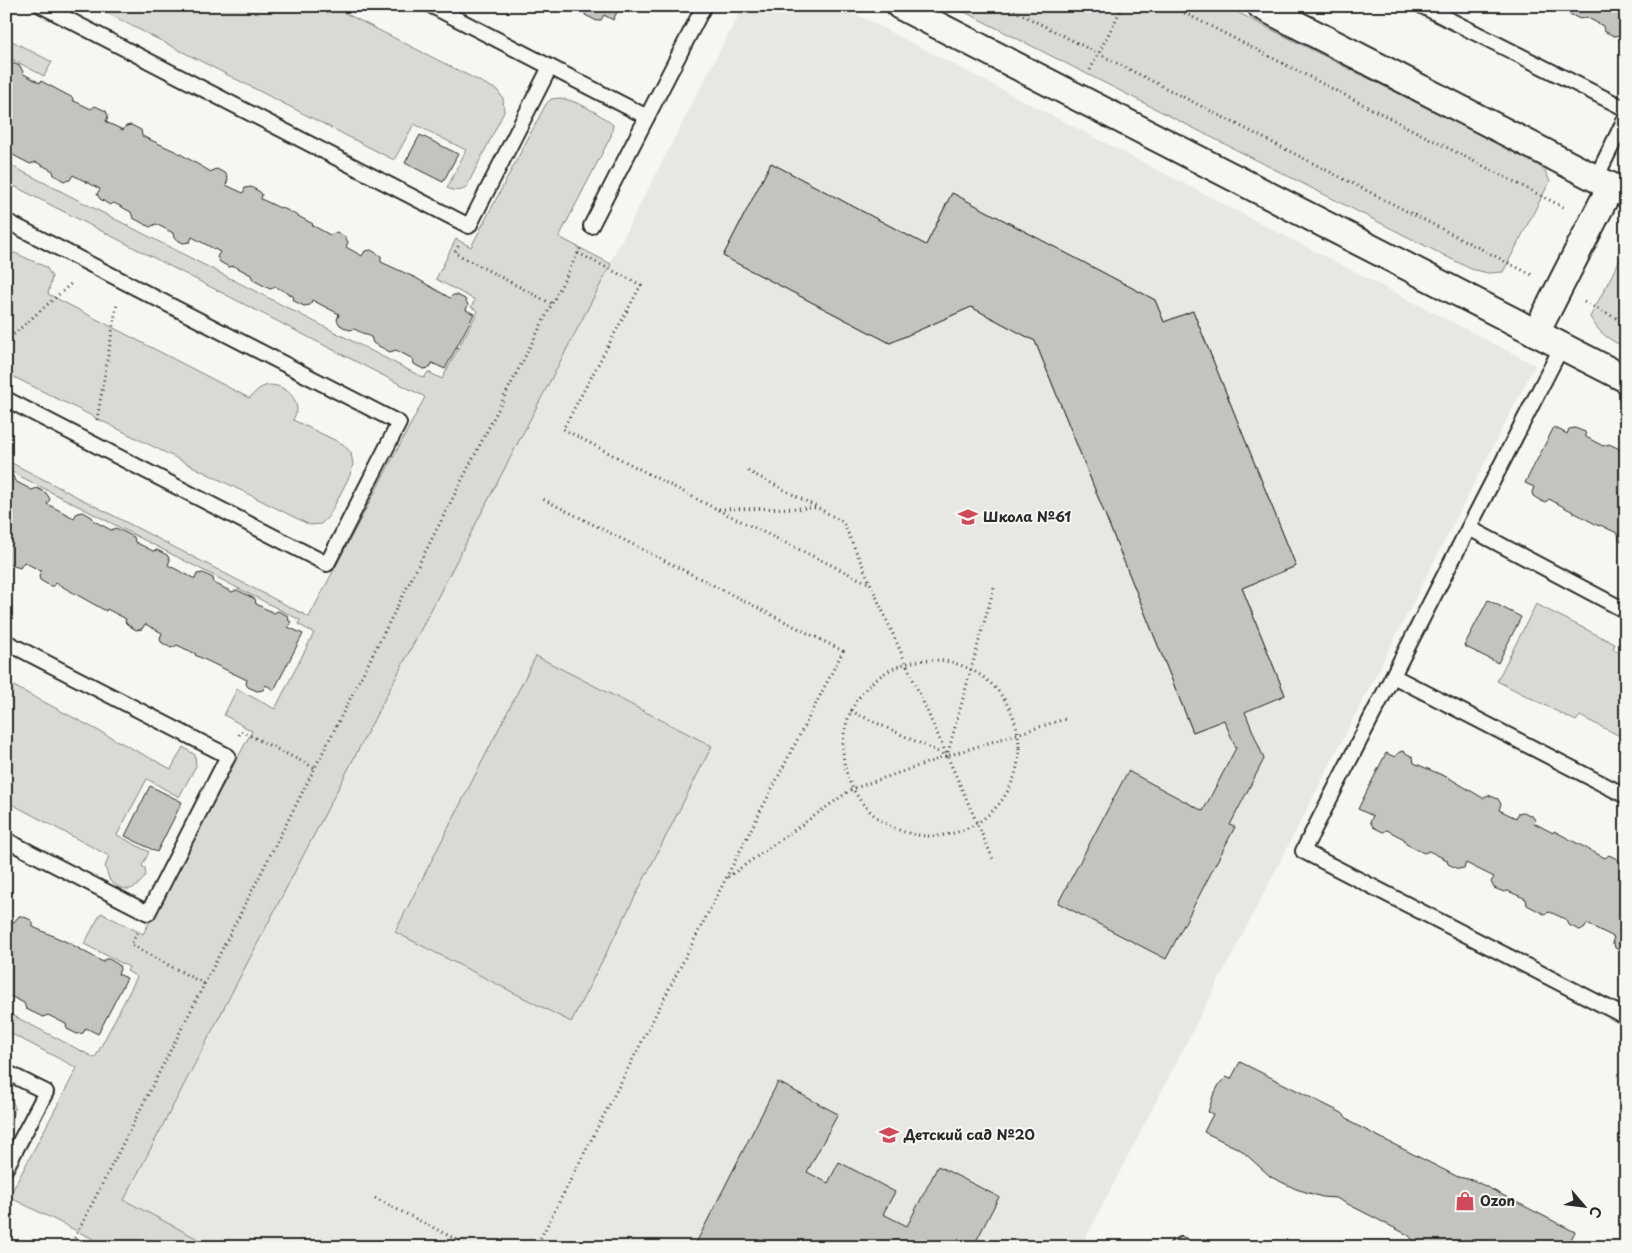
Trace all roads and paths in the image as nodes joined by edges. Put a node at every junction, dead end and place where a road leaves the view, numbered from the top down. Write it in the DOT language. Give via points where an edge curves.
graph roads {
  1 [pos="42,6"];
  2 [pos="432,6"];
  3 [pos="704,6"];
  4 [pos="900,6"];
  5 [pos="1006,6"];
  6 [pos="1123,6"];
  7 [pos="1171,6"];
  8 [pos="1261,6"];
  9 [pos="1422,6"];
  10 [pos="1099,54"];
  11 [pos="550,67"];
  12 [pos="1077,97"];
  13 [pos="1626,109"];
  14 [pos="647,117"];
  15 [pos="1626,117"];
  16 [pos="1611,186"];
  17 [pos="6,221"];
  18 [pos="1593,222"];
  19 [pos="469,226"];
  20 [pos="591,226"];
  21 [pos="578,253"];
  22 [pos="92,266"];
  23 [pos="121,280"];
  24 [pos="1559,289"];
  25 [pos="552,304"];
  26 [pos="1626,323"];
  27 [pos="1536,333"];
  28 [pos="6,341"];
  29 [pos="1562,346"];
  30 [pos="1626,379"];
  31 [pos="6,399"];
  32 [pos="93,444"];
  33 [pos="748,471"];
  34 [pos="541,498"];
  35 [pos="818,508"];
  36 [pos="716,509"];
  37 [pos="1469,528"];
  38 [pos="870,584"];
  39 [pos="994,588"];
  40 [pos="1626,611"];
  41 [pos="6,642"];
  42 [pos="906,664"];
  43 [pos="971,671"];
  44 [pos="1393,676"];
  45 [pos="851,711"];
  46 [pos="1068,718"];
  47 [pos="1019,734"];
  48 [pos="228,756"];
  49 [pos="947,756"];
  50 [pos="315,768"];
  51 [pos="852,788"];
  52 [pos="1626,796"];
  53 [pos="978,825"];
  54 [pos="6,840"];
  55 [pos="993,859"];
  56 [pos="727,877"];
  57 [pos="148,913"];
  58 [pos="204,984"];
  59 [pos="1626,1017"];
  60 [pos="6,1072"];
  61 [pos="6,1168"];
  62 [pos="375,1198"];
  63 [pos="70,1247"];
  64 [pos="471,1247"];
  65 [pos="536,1247"];
  66 [pos="1177,1247"];
  67 [pos="1184,1247"];
  1 -- 19 [label="lane"];
  2 -- 11 [label="lane"];
  3 -- 14 [label="lane"];
  4 -- 12 [label="street"];
  5 -- 10 [label="path"];
  6 -- 10 [label="path"];
  7 -- 18 [label="path"];
  8 -- 16 [label="street"];
  9 -- 13 [label="lane"];
  10 -- 12 [label="path"];
  10 -- 24 [label="path"];
  11 -- 14 [label="lane"];
  11 -- 19 [label="lane"];
  12 -- 27 [label="street"];
  14 -- 20 [label="lane"];
  15 -- 16 [label="lane"];
  16 -- 18 [label="street"];
  17 -- 22 [label="lane"];
  18 -- 24 [label="street"];
  19 -- 25 [label="path" via="455,253"];
  20 -- 21 [label="path"];
  21 -- 25 [label="path"];
  21 -- 36 [label="path" via="641,285 563,429"];
  22 -- 23 [label="lane"];
  22 -- 28 [label="path"];
  23 -- 32 [label="path"];
  23 -- 32 [label="lane" via="399,423 327,564"];
  24 -- 26 [label="path"];
  24 -- 27 [label="street"];
  25 -- 50 [label="path"];
  27 -- 29 [label="street"];
  29 -- 30 [label="street"];
  29 -- 37 [label="lane"];
  31 -- 32 [label="lane"];
  33 -- 35 [label="path"];
  34 -- 56 [label="path" via="843,651"];
  35 -- 36 [label="path"];
  35 -- 38 [label="path" via="842,522"];
  36 -- 38 [label="path"];
  37 -- 40 [label="lane"];
  37 -- 44 [label="lane"];
  38 -- 42 [label="path"];
  39 -- 43 [label="path"];
  41 -- 48 [label="lane"];
  42 -- 43 [label="path" via="925,660 947,661"];
  42 -- 45 [label="path" via="868,686"];
  42 -- 49 [label="path"];
  43 -- 47 [label="path" via="1005,700"];
  43 -- 49 [label="path"];
  44 -- 52 [label="lane"];
  44 -- 59 [label="lane" via="1303,851"];
  45 -- 49 [label="path"];
  45 -- 51 [label="path" via="842,747"];
  46 -- 47 [label="path"];
  47 -- 49 [label="path"];
  47 -- 53 [label="path" via="1017,764 1010,788 995,810"];
  48 -- 50 [label="path" via="241,731"];
  48 -- 57 [label="lane"];
  49 -- 51 [label="path"];
  49 -- 53 [label="path"];
  50 -- 58 [label="path"];
  51 -- 53 [label="path" via="861,804 900,830 935,837"];
  51 -- 56 [label="path"];
  53 -- 55 [label="path"];
  54 -- 57 [label="lane"];
  56 -- 65 [label="path"];
  57 -- 58 [label="path" via="131,946"];
  58 -- 63 [label="path"];
  60 -- 61 [label="lane" via="46,1092"];
  62 -- 64 [label="path"];
  66 -- 67 [label="lane"];
}
